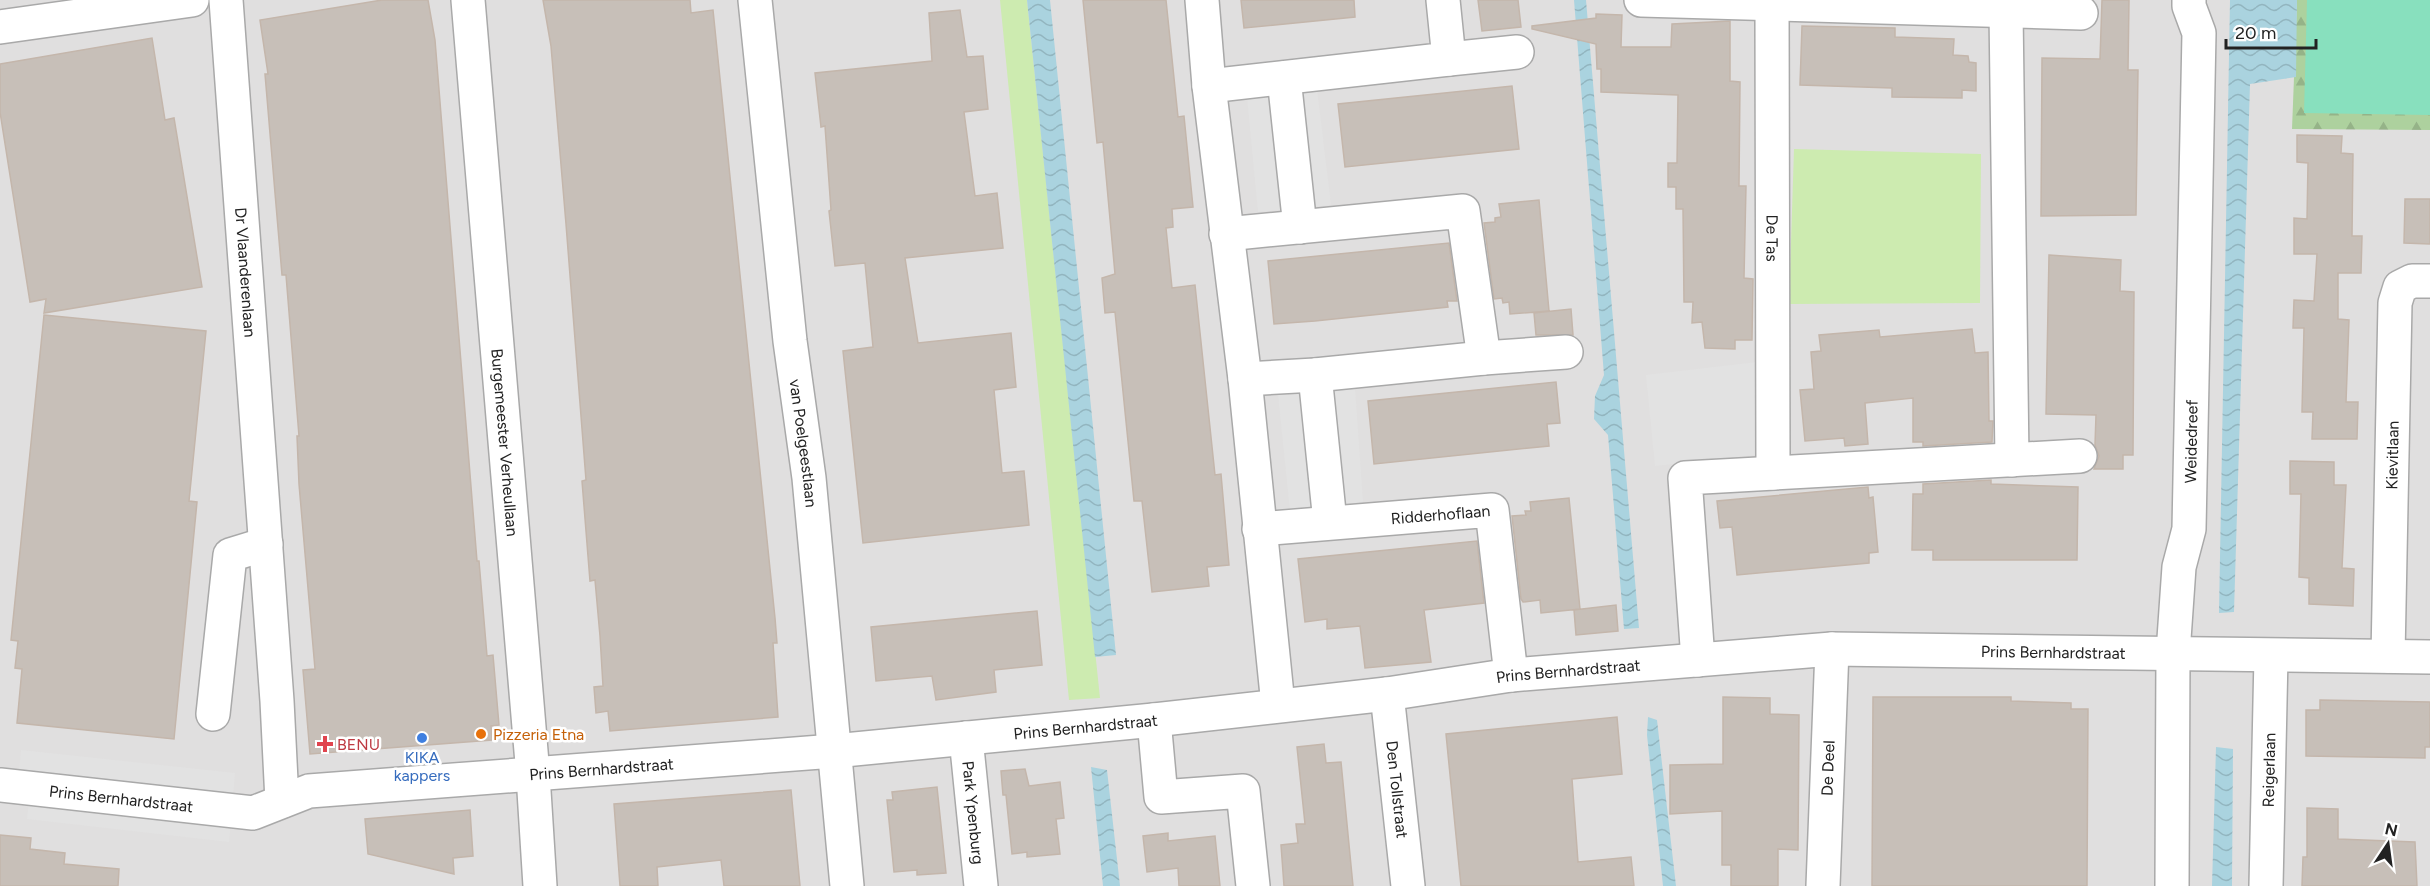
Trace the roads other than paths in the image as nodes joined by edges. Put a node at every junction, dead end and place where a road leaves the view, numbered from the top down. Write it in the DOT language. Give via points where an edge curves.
graph roads {
  1 [pos="192,0"];
  2 [pos="226,0"];
  3 [pos="468,0"];
  4 [pos="755,0"];
  5 [pos="1202,0"];
  6 [pos="1443,0"];
  7 [pos="1641,0"];
  8 [pos="2189,0"];
  9 [pos="1772,4"];
  10 [pos="2006,11"];
  11 [pos="2081,13"];
  12 [pos="0,27"];
  13 [pos="1517,52"];
  14 [pos="1449,59"];
  15 [pos="1284,78"];
  16 [pos="1209,86"];
  17 [pos="1300,227"];
  18 [pos="1226,234"];
  19 [pos="2430,281"];
  20 [pos="1566,352"];
  21 [pos="1484,358"];
  22 [pos="1315,375"];
  23 [pos="1245,379"];
  24 [pos="2080,456"];
  25 [pos="2012,460"];
  26 [pos="1773,473"];
  27 [pos="1330,522"];
  28 [pos="1259,529"];
  29 [pos="266,544"];
  30 [pos="1832,649"];
  31 [pos="2173,653"];
  32 [pos="2271,656"];
  33 [pos="2388,656"];
  34 [pos="2430,657"];
  35 [pos="1698,660"];
  36 [pos="1511,675"];
  37 [pos="1388,694"];
  38 [pos="1278,705"];
  39 [pos="213,714"];
  40 [pos="1154,720"];
  41 [pos="966,738"];
  42 [pos="834,751"];
  43 [pos="533,775"];
  44 [pos="0,785"];
  45 [pos="282,801"];
  46 [pos="540,886"];
  47 [pos="847,886"];
  48 [pos="981,886"];
  49 [pos="1253,886"];
  50 [pos="1408,886"];
  51 [pos="1823,886"];
  52 [pos="2172,886"];
  53 [pos="2266,886"];
  1 -- 12 [label="street"];
  2 -- 29 [label="street, Dr Vlaanderenlaan"];
  3 -- 43 [label="street, Burgemeester Verheullaan"];
  4 -- 42 [label="street, van Poelgeestlaan"];
  5 -- 16 [label="street"];
  6 -- 14 [label="street"];
  7 -- 9 [label="street"];
  8 -- 31 [label="street, Weidedreef" via="2199,33 2189,529 2179,567"];
  9 -- 10 [label="street"];
  9 -- 26 [label="street, De Tas"];
  10 -- 11 [label="street"];
  10 -- 25 [label="street"];
  13 -- 14 [label="street"];
  14 -- 15 [label="street"];
  15 -- 16 [label="street"];
  15 -- 17 [label="street"];
  16 -- 18 [label="street"];
  17 -- 18 [label="street"];
  17 -- 21 [label="street" via="1463,211"];
  18 -- 23 [label="street"];
  19 -- 33 [label="street, Kievitlaan" via="2412,280 2400,287 2395,303"];
  20 -- 21 [label="street"];
  21 -- 22 [label="street"];
  22 -- 23 [label="street"];
  22 -- 27 [label="street"];
  23 -- 28 [label="street"];
  24 -- 25 [label="street"];
  25 -- 26 [label="street"];
  26 -- 35 [label="street" via="1685,478"];
  27 -- 28 [label="street, Ridderhoflaan"];
  27 -- 36 [label="street, Ridderhoflaan" via="1492,510"];
  28 -- 38 [label="street"];
  29 -- 39 [label="street" via="230,555"];
  29 -- 45 [label="street, Dr Vlaanderenlaan"];
  30 -- 31 [label="street, Prins Bernhardstraat"];
  30 -- 35 [label="street, Prins Bernhardstraat"];
  30 -- 51 [label="street, De Deel"];
  31 -- 32 [label="street"];
  31 -- 52 [label="street, Weidedreef"];
  32 -- 33 [label="street"];
  32 -- 53 [label="street, Reigerlaan"];
  33 -- 34 [label="street"];
  35 -- 36 [label="street, Prins Bernhardstraat"];
  36 -- 37 [label="street, Prins Bernhardstraat"];
  37 -- 38 [label="street, Prins Bernhardstraat"];
  37 -- 50 [label="street, Den Tollstraat"];
  38 -- 40 [label="street, Prins Bernhardstraat"];
  40 -- 41 [label="street, Prins Bernhardstraat"];
  40 -- 49 [label="street" via="1161,797 1243,791"];
  41 -- 42 [label="street, Prins Bernhardstraat"];
  41 -- 48 [label="street, Park Ypenburg"];
  42 -- 43 [label="street, Prins Bernhardstraat"];
  42 -- 47 [label="street, van Poelgeestlaan"];
  43 -- 45 [label="street, Prins Bernhardstraat" via="309,791"];
  43 -- 46 [label="street, Burgemeester Verheullaan"];
  44 -- 45 [label="street, Prins Bernhardstraat" via="254,813"];
}
